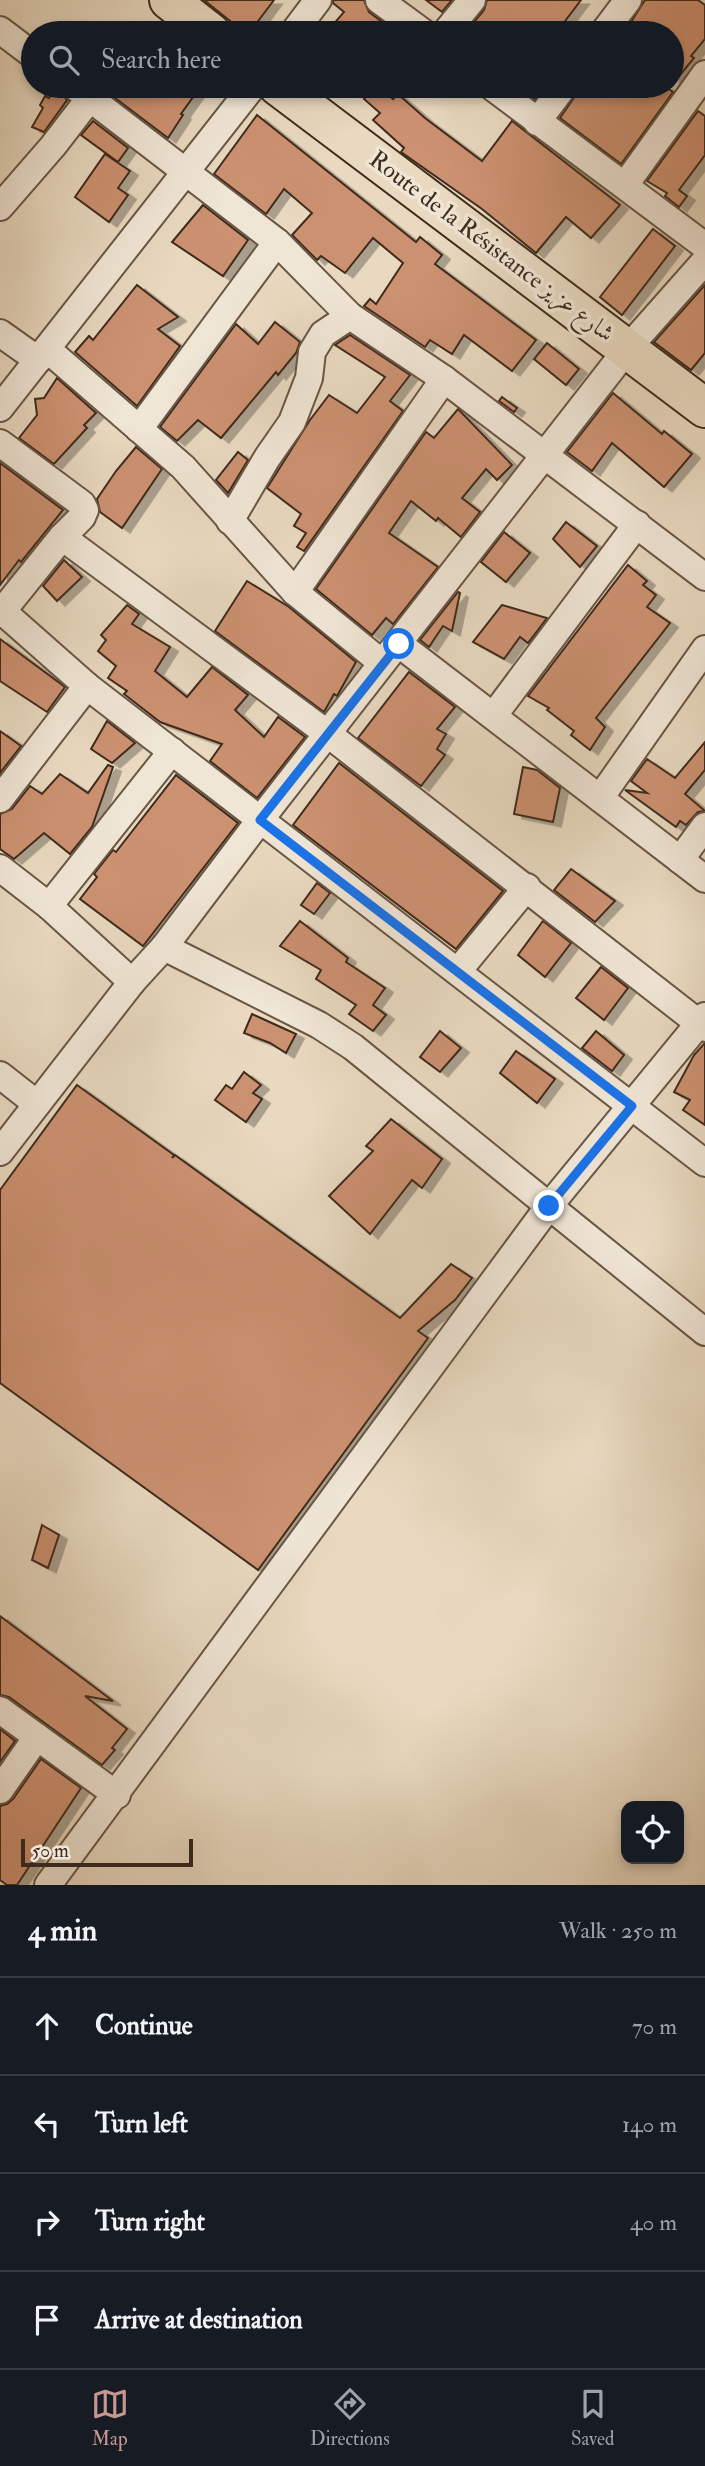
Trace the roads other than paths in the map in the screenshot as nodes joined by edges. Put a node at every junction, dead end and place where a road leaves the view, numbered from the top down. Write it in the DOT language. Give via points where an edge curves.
graph roads {
  1 [pos="169,0"];
  2 [pos="318,0"];
  3 [pos="379,0"];
  4 [pos="472,0"];
  5 [pos="628,0"];
  6 [pos="196,21"];
  7 [pos="302,21"];
  8 [pos="408,21"];
  9 [pos="455,21"];
  10 [pos="612,21"];
  11 [pos="0,30"];
  12 [pos="21,46"];
  13 [pos="705,74"];
  14 [pos="79,98"];
  15 [pos="90,98"];
  16 [pos="244,98"];
  17 [pos="294,98"];
  18 [pos="506,98"];
  19 [pos="555,98"];
  20 [pos="537,122"];
  21 [pos="186,171"];
  22 [pos="625,185"];
  23 [pos="0,207"];
  24 [pos="277,242"];
  25 [pos="703,263"];
  26 [pos="351,316"];
  27 [pos="0,333"];
  28 [pos="628,348"];
  29 [pos="42,354"];
  30 [pos="444,379"];
  31 [pos="0,408"];
  32 [pos="705,408"];
  33 [pos="139,429"];
  34 [pos="0,443"];
  35 [pos="545,457"];
  36 [pos="230,521"];
  37 [pos="637,524"];
  38 [pos="62,537"];
  39 [pos="705,578"];
  40 [pos="295,592"];
  41 [pos="1,612"];
  42 [pos="705,649"];
  43 [pos="390,654"];
  44 [pos="87,686"];
  45 [pos="494,715"];
  46 [pos="328,734"];
  47 [pos="172,751"];
  48 [pos="600,797"];
  49 [pos="0,799"];
  50 [pos="260,820"];
  51 [pos="705,826"];
  52 [pos="680,859"];
  53 [pos="0,868"];
  54 [pos="705,879"];
  55 [pos="527,887"];
  56 [pos="49,905"];
  57 [pos="164,947"];
  58 [pos="458,971"];
  59 [pos="132,982"];
  60 [pos="703,1022"];
  61 [pos="0,1075"];
  62 [pos="37,1104"];
  63 [pos="632,1106"];
  64 [pos="0,1152"];
  65 [pos="705,1163"];
  66 [pos="549,1206"];
  67 [pos="705,1332"];
  68 [pos="0,1710"];
  69 [pos="37,1737"];
  70 [pos="0,1790"];
  71 [pos="117,1795"];
  72 [pos="48,1885"];
  1 -- 6 [label="main road"];
  2 -- 7 [label="street"];
  3 -- 8 [label="street"];
  4 -- 9 [label="street"];
  5 -- 10 [label="street"];
  11 -- 12 [label="street"];
  13 -- 22 [label="street"];
  14 -- 23 [label="street" via="53,146"];
  15 -- 21 [label="street"];
  16 -- 21 [label="street"];
  17 -- 28 [label="main road, Route de la Résistance شارع عزيز"];
  18 -- 20 [label="street"];
  19 -- 20 [label="street"];
  20 -- 22 [label="street"];
  21 -- 24 [label="street"];
  21 -- 29 [label="street"];
  22 -- 25 [label="street"];
  24 -- 26 [label="street"];
  24 -- 33 [label="street"];
  25 -- 28 [label="street"];
  26 -- 30 [label="street"];
  26 -- 36 [label="street" via="323,334 312,352 309,378 292,422"];
  27 -- 29 [label="street"];
  28 -- 32 [label="main road, Route de la Résistance شارع عزيز"];
  28 -- 35 [label="street"];
  29 -- 31 [label="street"];
  29 -- 33 [label="street"];
  30 -- 35 [label="street"];
  30 -- 40 [label="street"];
  33 -- 36 [label="street" via="183,467"];
  34 -- 38 [label="street" via="82,503 82,517"];
  35 -- 37 [label="street"];
  35 -- 43 [label="street"];
  36 -- 40 [label="street"];
  37 -- 39 [label="street"];
  37 -- 45 [label="street"];
  38 -- 41 [label="street"];
  38 -- 46 [label="street"];
  40 -- 43 [label="street"];
  41 -- 44 [label="street"];
  42 -- 48 [label="street"];
  43 -- 45 [label="street"];
  43 -- 46 [label="street"];
  44 -- 47 [label="street"];
  44 -- 49 [label="street"];
  45 -- 48 [label="street"];
  46 -- 50 [label="street"];
  46 -- 55 [label="street"];
  47 -- 50 [label="street"];
  47 -- 56 [label="street"];
  48 -- 52 [label="street"];
  50 -- 57 [label="street"];
  50 -- 58 [label="street"];
  51 -- 52 [label="street"];
  52 -- 54 [label="street"];
  53 -- 56 [label="street"];
  55 -- 58 [label="street"];
  55 -- 60 [label="street"];
  56 -- 59 [label="street"];
  57 -- 59 [label="street"];
  57 -- 66 [label="street" via="319,1025 353,1047"];
  58 -- 63 [label="street"];
  59 -- 62 [label="street"];
  60 -- 63 [label="street"];
  61 -- 62 [label="street"];
  62 -- 64 [label="street"];
  63 -- 65 [label="street"];
  63 -- 66 [label="street"];
  66 -- 67 [label="street"];
  66 -- 71 [label="street"];
  68 -- 69 [label="street"];
  69 -- 70 [label="street"];
  69 -- 71 [label="street"];
  71 -- 72 [label="street"];
}
